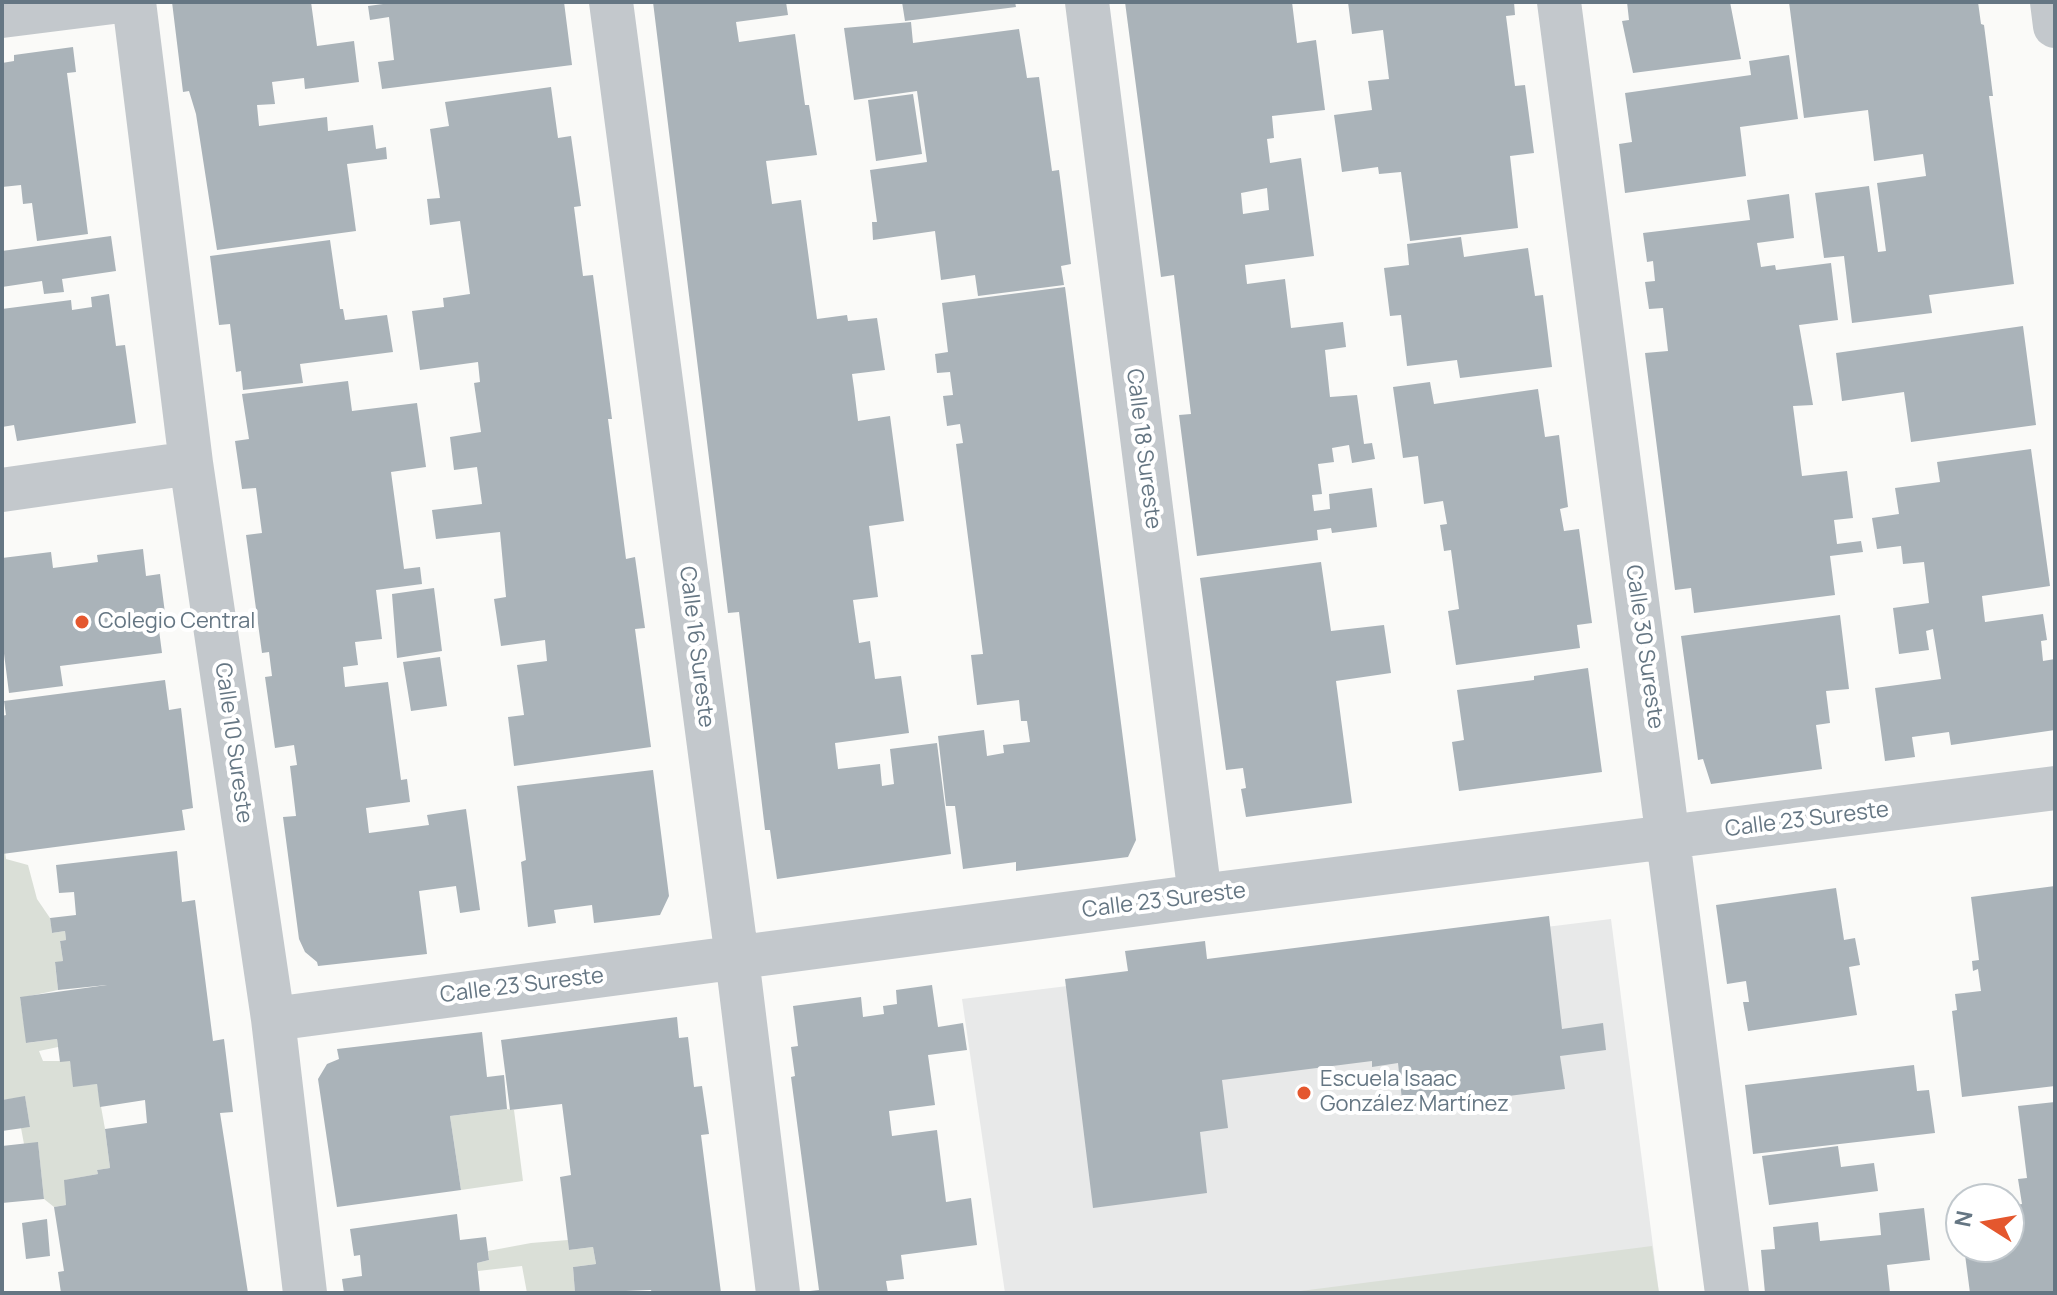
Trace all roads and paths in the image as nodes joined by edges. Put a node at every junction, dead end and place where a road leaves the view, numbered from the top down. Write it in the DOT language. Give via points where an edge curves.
graph roads {
  1 [pos="113,2"];
  2 [pos="134,2"];
  3 [pos="611,2"];
  4 [pos="1087,2"];
  5 [pos="1559,2"];
  6 [pos="2052,2"];
  7 [pos="2,16"];
  8 [pos="2055,26"];
  9 [pos="191,463"];
  10 [pos="2,490"];
  11 [pos="2055,788"];
  12 [pos="1669,838"];
  13 [pos="1200,896"];
  14 [pos="737,958"];
  15 [pos="273,1019"];
  16 [pos="305,1293"];
  17 [pos="778,1293"];
  18 [pos="1727,1293"];
  1 -- 7 [label="street"];
  2 -- 9 [label="street, Calle 10 Sureste"];
  3 -- 14 [label="street, Calle 16 Sureste"];
  4 -- 13 [label="street, Calle 18 Sureste"];
  5 -- 12 [label="street, Calle 30 Sureste"];
  6 -- 8 [label="street"];
  9 -- 10 [label="street"];
  9 -- 15 [label="street, Calle 10 Sureste"];
  11 -- 12 [label="street, Calle 23 Sureste"];
  12 -- 13 [label="street, Calle 23 Sureste"];
  12 -- 18 [label="street, Calle 30 Sureste"];
  13 -- 14 [label="street, Calle 23 Sureste"];
  14 -- 15 [label="street, Calle 23 Sureste"];
  14 -- 17 [label="street, Calle 16 Sureste"];
  15 -- 16 [label="street, Calle 10 Sureste"];
}
